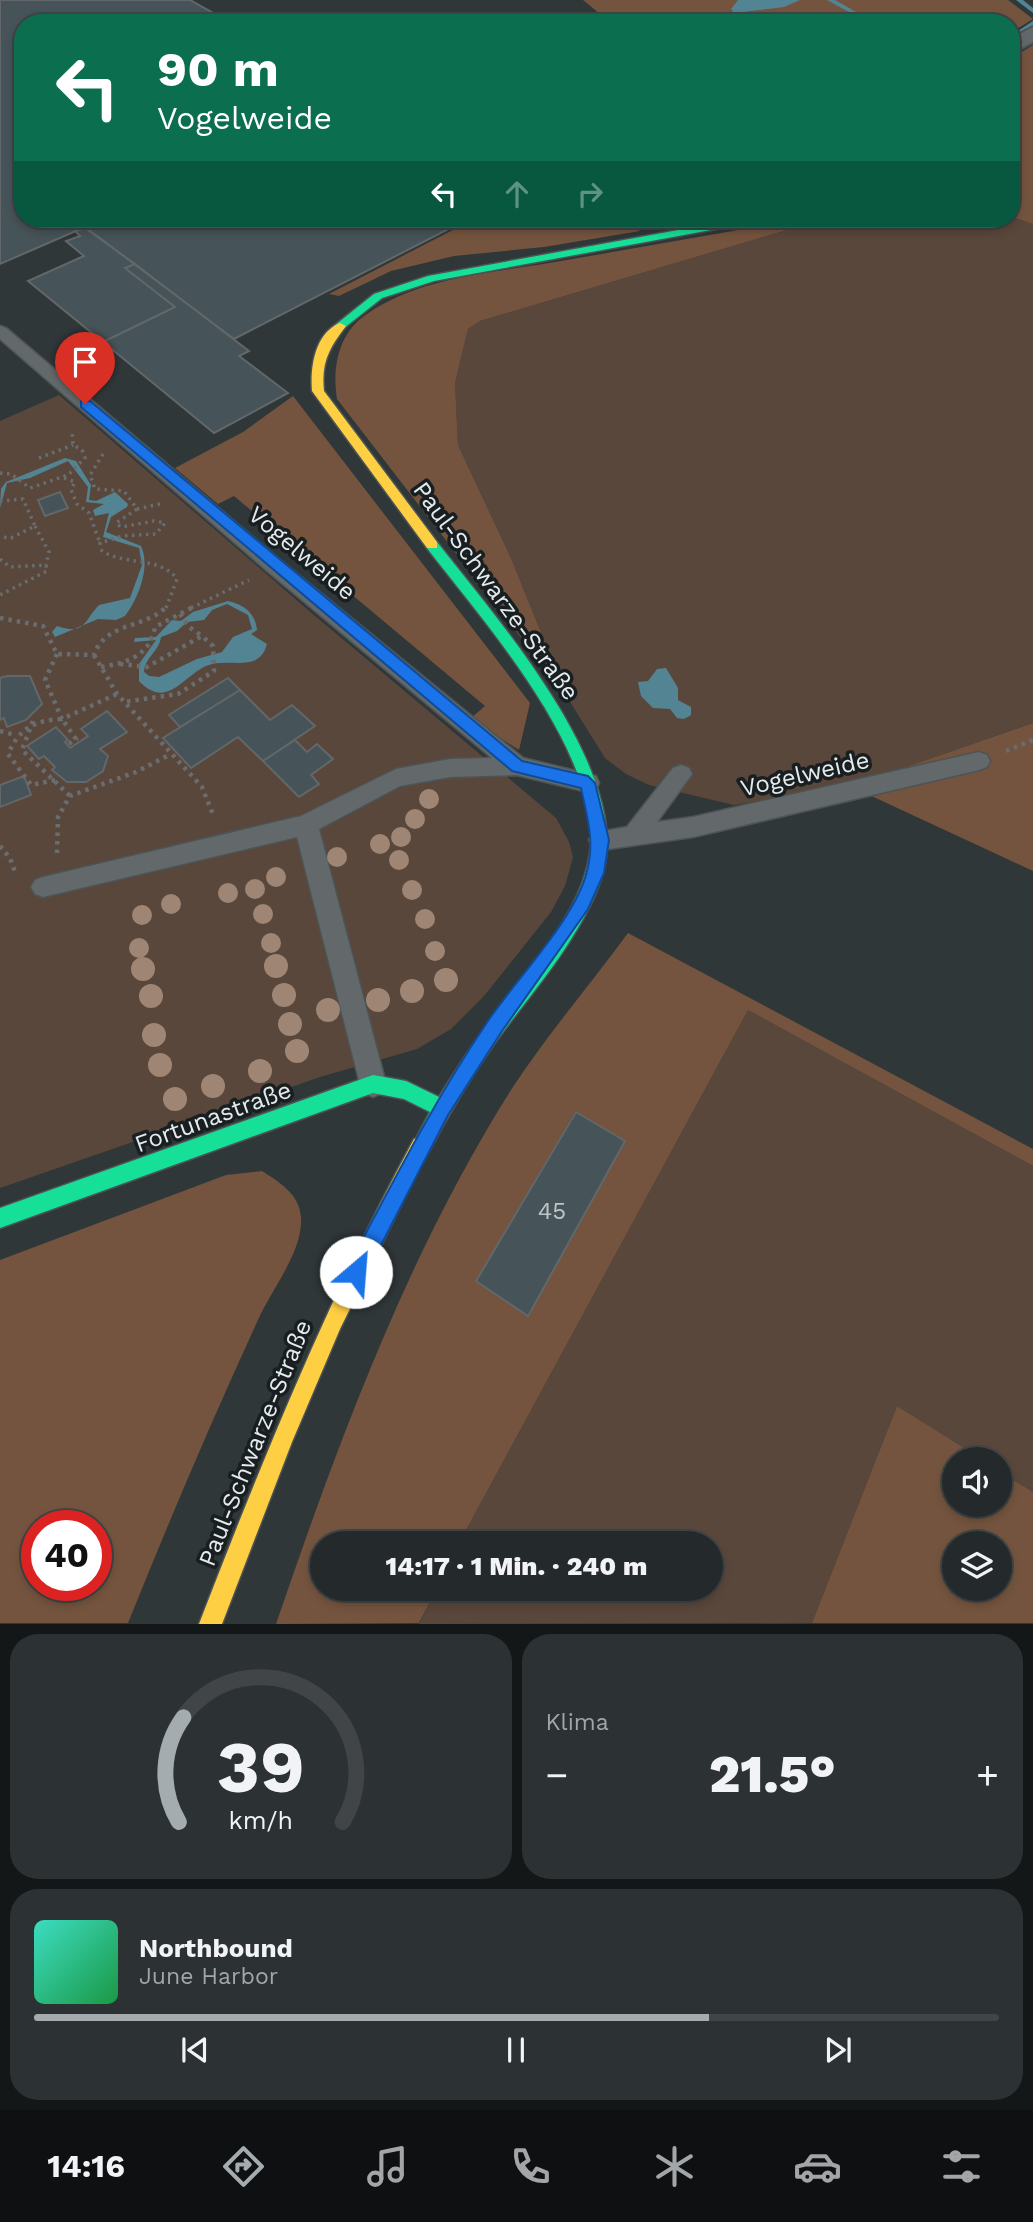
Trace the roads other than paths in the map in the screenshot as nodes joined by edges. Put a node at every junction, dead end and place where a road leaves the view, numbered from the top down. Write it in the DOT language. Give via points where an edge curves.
graph roads {
  1 [pos="706,228"];
  2 [pos="0,331"];
  3 [pos="979,761"];
  4 [pos="517,766"];
  5 [pos="681,774"];
  6 [pos="588,783"];
  7 [pos="306,825"];
  8 [pos="633,836"];
  9 [pos="601,840"];
  10 [pos="43,887"];
  11 [pos="373,1084"];
  12 [pos="441,1108"];
  13 [pos="0,1218"];
  14 [pos="210,1623"];
  1 -- 6 [label="street, Paul-Schwarze-Straße" via="421,281 378,296 349,316 327,341 316,365 318,391 546,698"];
  2 -- 4 [label="lane, Vogelweide" via="69,384 274,565"];
  3 -- 8 [label="lane, Vogelweide" via="693,827"];
  4 -- 6 [label="lane, Vogelweide"];
  4 -- 7 [label="lane" via="450,768 396,778"];
  5 -- 8 [label="lane"];
  6 -- 9 [label="street, Paul-Schwarze-Straße"];
  7 -- 10 [label="lane"];
  7 -- 11 [label="lane"];
  8 -- 9 [label="lane, Vogelweide"];
  9 -- 12 [label="street, Paul-Schwarze-Straße" via="595,873 579,909"];
  11 -- 12 [label="street" via="407,1090"];
  11 -- 13 [label="street, Fortunastraße"];
  12 -- 14 [label="street, Paul-Schwarze-Straße" via="344,1296 266,1474"];
}
